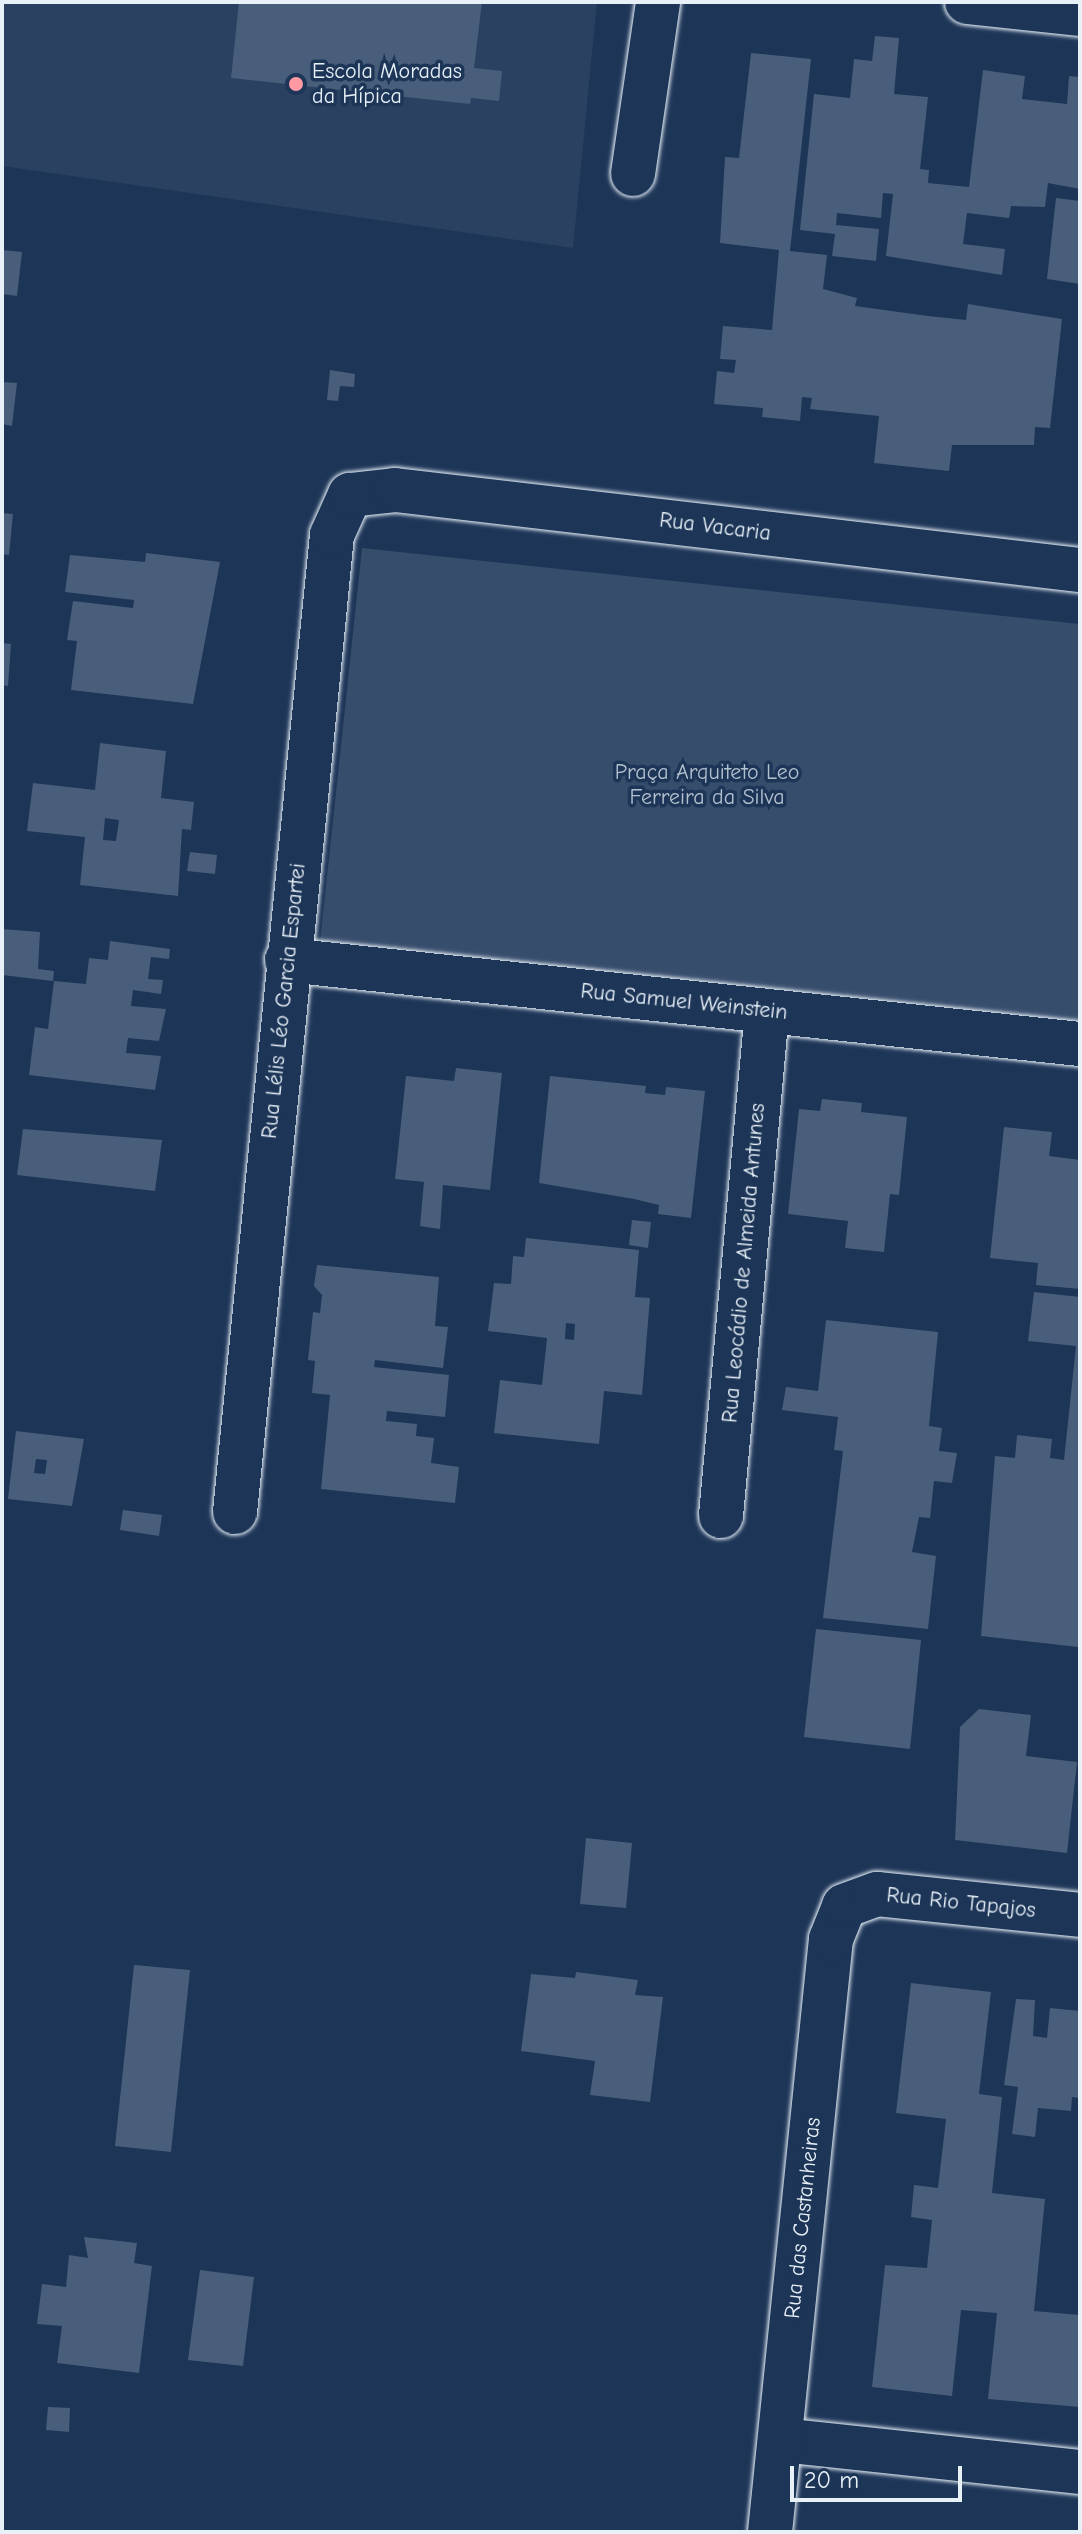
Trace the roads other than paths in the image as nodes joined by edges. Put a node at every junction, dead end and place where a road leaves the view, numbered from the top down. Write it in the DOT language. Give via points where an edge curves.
graph roads {
  1 [pos="658,2"];
  2 [pos="967,2"];
  3 [pos="1080,14"];
  4 [pos="633,174"];
  5 [pos="350,495"];
  6 [pos="1080,570"];
  7 [pos="287,960"];
  8 [pos="767,1011"];
  9 [pos="1080,1044"];
  10 [pos="235,1512"];
  11 [pos="721,1516"];
  12 [pos="844,1906"];
  13 [pos="1080,1915"];
  14 [pos="781,2440"];
  15 [pos="1080,2472"];
  16 [pos="770,2532"];
  1 -- 4 [label="street"];
  2 -- 3 [label="street"];
  5 -- 6 [label="street, Rua Vacaria" via="395,490"];
  5 -- 7 [label="street, Rua Lélis Léo Garcia Espartei" via="332,535"];
  7 -- 8 [label="street, Rua Samuel Weinstein"];
  7 -- 10 [label="street, Rua Lélis Léo Garcia Espartei"];
  8 -- 9 [label="street, Rua Samuel Weinstein"];
  8 -- 11 [label="street, Rua Leocádio de Almeida Antunes"];
  12 -- 13 [label="street, Rua Rio Tapajos" via="877,1894"];
  12 -- 14 [label="street, Rua das Castanheiras" via="831,1939"];
  14 -- 15 [label="street"];
  14 -- 16 [label="street, Rua das Castanheiras"];
}
